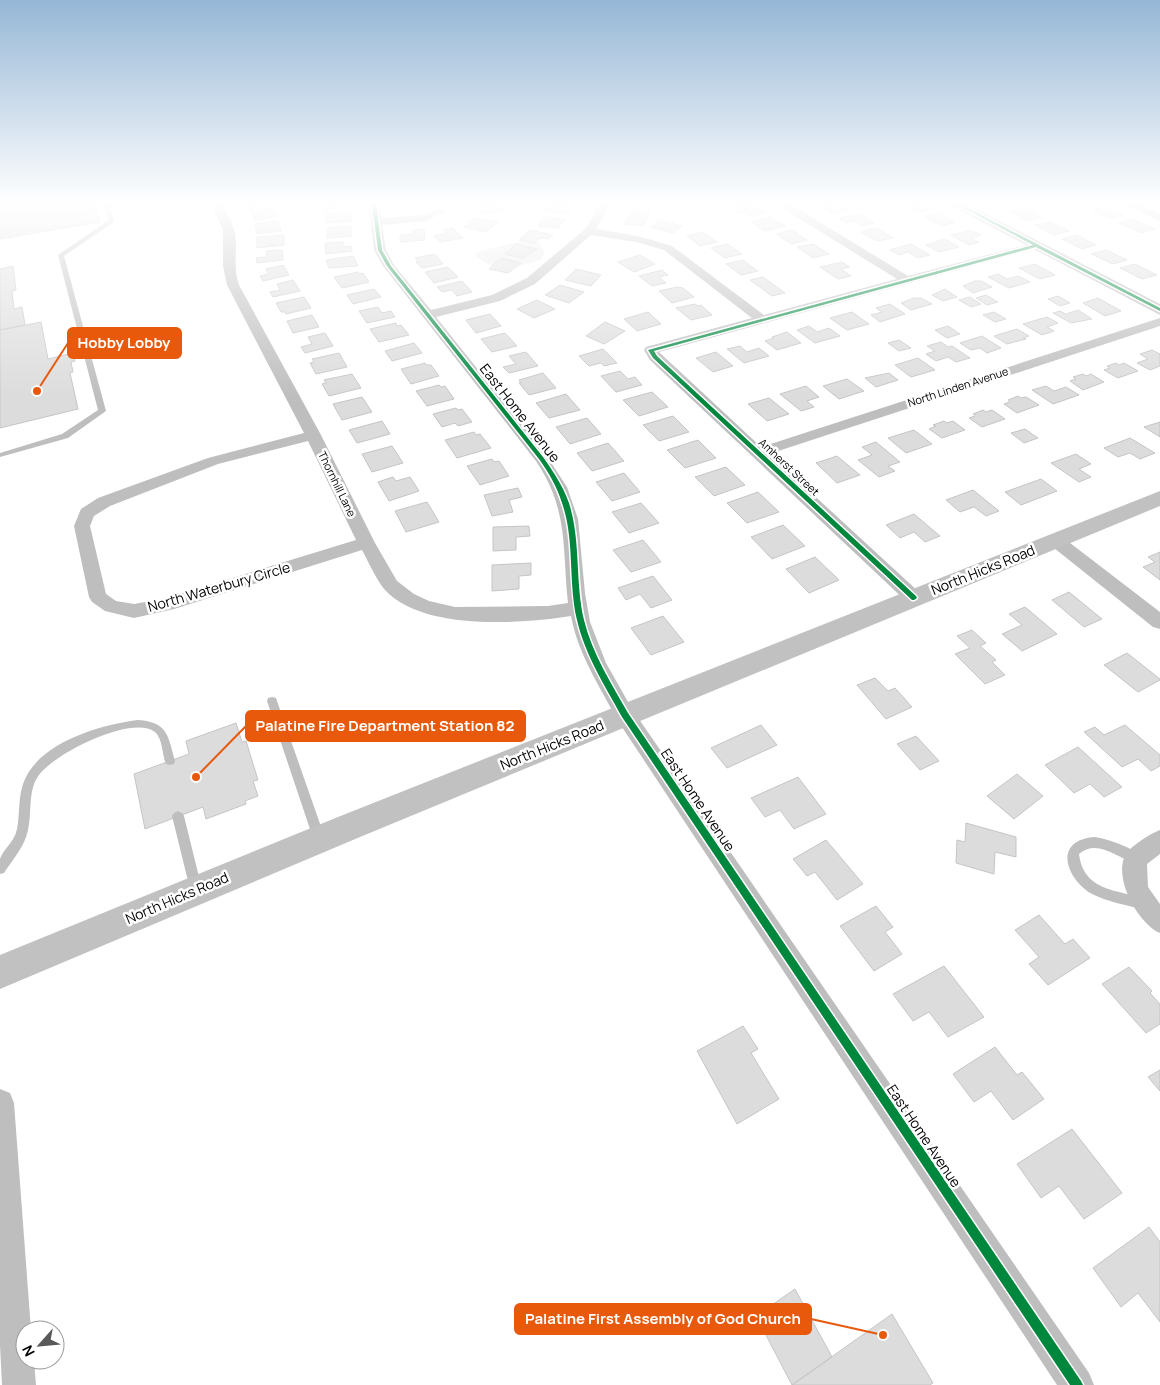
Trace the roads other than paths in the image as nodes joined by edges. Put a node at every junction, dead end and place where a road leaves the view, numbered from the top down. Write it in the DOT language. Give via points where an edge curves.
graph roads {
  1 [pos="65,269"];
  2 [pos="228,269"];
  3 [pos="390,269"];
  4 [pos="545,269"];
  5 [pos="695,269"];
  6 [pos="888,269"];
  7 [pos="949,269"];
  8 [pos="1082,269"];
  9 [pos="906,280"];
  10 [pos="1160,310"];
  11 [pos="427,315"];
  12 [pos="761,319"];
  13 [pos="1160,322"];
  14 [pos="312,435"];
  15 [pos="756,453"];
  16 [pos="0,455"];
  17 [pos="1160,498"];
  18 [pos="1055,540"];
  19 [pos="366,543"];
  20 [pos="914,598"];
  21 [pos="578,608"];
  22 [pos="1160,622"];
  23 [pos="272,701"];
  24 [pos="626,715"];
  25 [pos="170,761"];
  26 [pos="178,816"];
  27 [pos="319,839"];
  28 [pos="1160,840"];
  29 [pos="1136,859"];
  30 [pos="0,869"];
  31 [pos="197,890"];
  32 [pos="1144,904"];
  33 [pos="1160,921"];
  34 [pos="0,972"];
  35 [pos="0,1103"];
  36 [pos="3,1184"];
  37 [pos="19,1385"];
  38 [pos="1077,1385"];
  1 -- 16 [label="lane" via="102,411 65,436"];
  2 -- 14 [label="street, Thornhill Lane"];
  3 -- 11 [label="street, East Home Avenue"];
  4 -- 11 [label="street" via="518,289 486,301"];
  5 -- 12 [label="street"];
  6 -- 9 [label="street"];
  7 -- 9 [label="street"];
  8 -- 10 [label="street"];
  9 -- 12 [label="street"];
  11 -- 21 [label="street, East Home Avenue" via="541,458 561,490 571,531"];
  12 -- 15 [label="street, Amherst Street" via="651,350"];
  13 -- 15 [label="street, North Linden Avenue"];
  14 -- 19 [label="street, Thornhill Lane"];
  14 -- 19 [label="street, North Waterbury Circle" via="213,462 104,502 87,513 82,526 98,597 110,606 134,611 168,604"];
  15 -- 20 [label="street, Amherst Street"];
  17 -- 18 [label="main road, North Hicks Road"];
  18 -- 20 [label="main road, North Hicks Road"];
  18 -- 22 [label="street"];
  19 -- 21 [label="street, Thornhill Lane" via="391,585 408,599 424,606 473,615 548,614"];
  20 -- 24 [label="main road, North Hicks Road"];
  21 -- 24 [label="street, East Home Avenue" via="590,653"];
  23 -- 27 [label="lane"];
  24 -- 27 [label="main road, North Hicks Road"];
  24 -- 38 [label="street, East Home Avenue"];
  25 -- 30 [label="lane" via="158,728 142,723 124,726 60,749 31,778 21,837"];
  26 -- 31 [label="lane"];
  27 -- 31 [label="main road, North Hicks Road"];
  28 -- 29 [label="street"];
  29 -- 32 [label="street" via="1135,889"];
  29 -- 32 [label="lane" via="1108,845 1088,842 1078,844 1073,852 1076,873 1086,884 1104,894"];
  31 -- 34 [label="main road, North Hicks Road"];
  32 -- 33 [label="street"];
  35 -- 36 [label="street"];
  36 -- 37 [label="street"];
}
